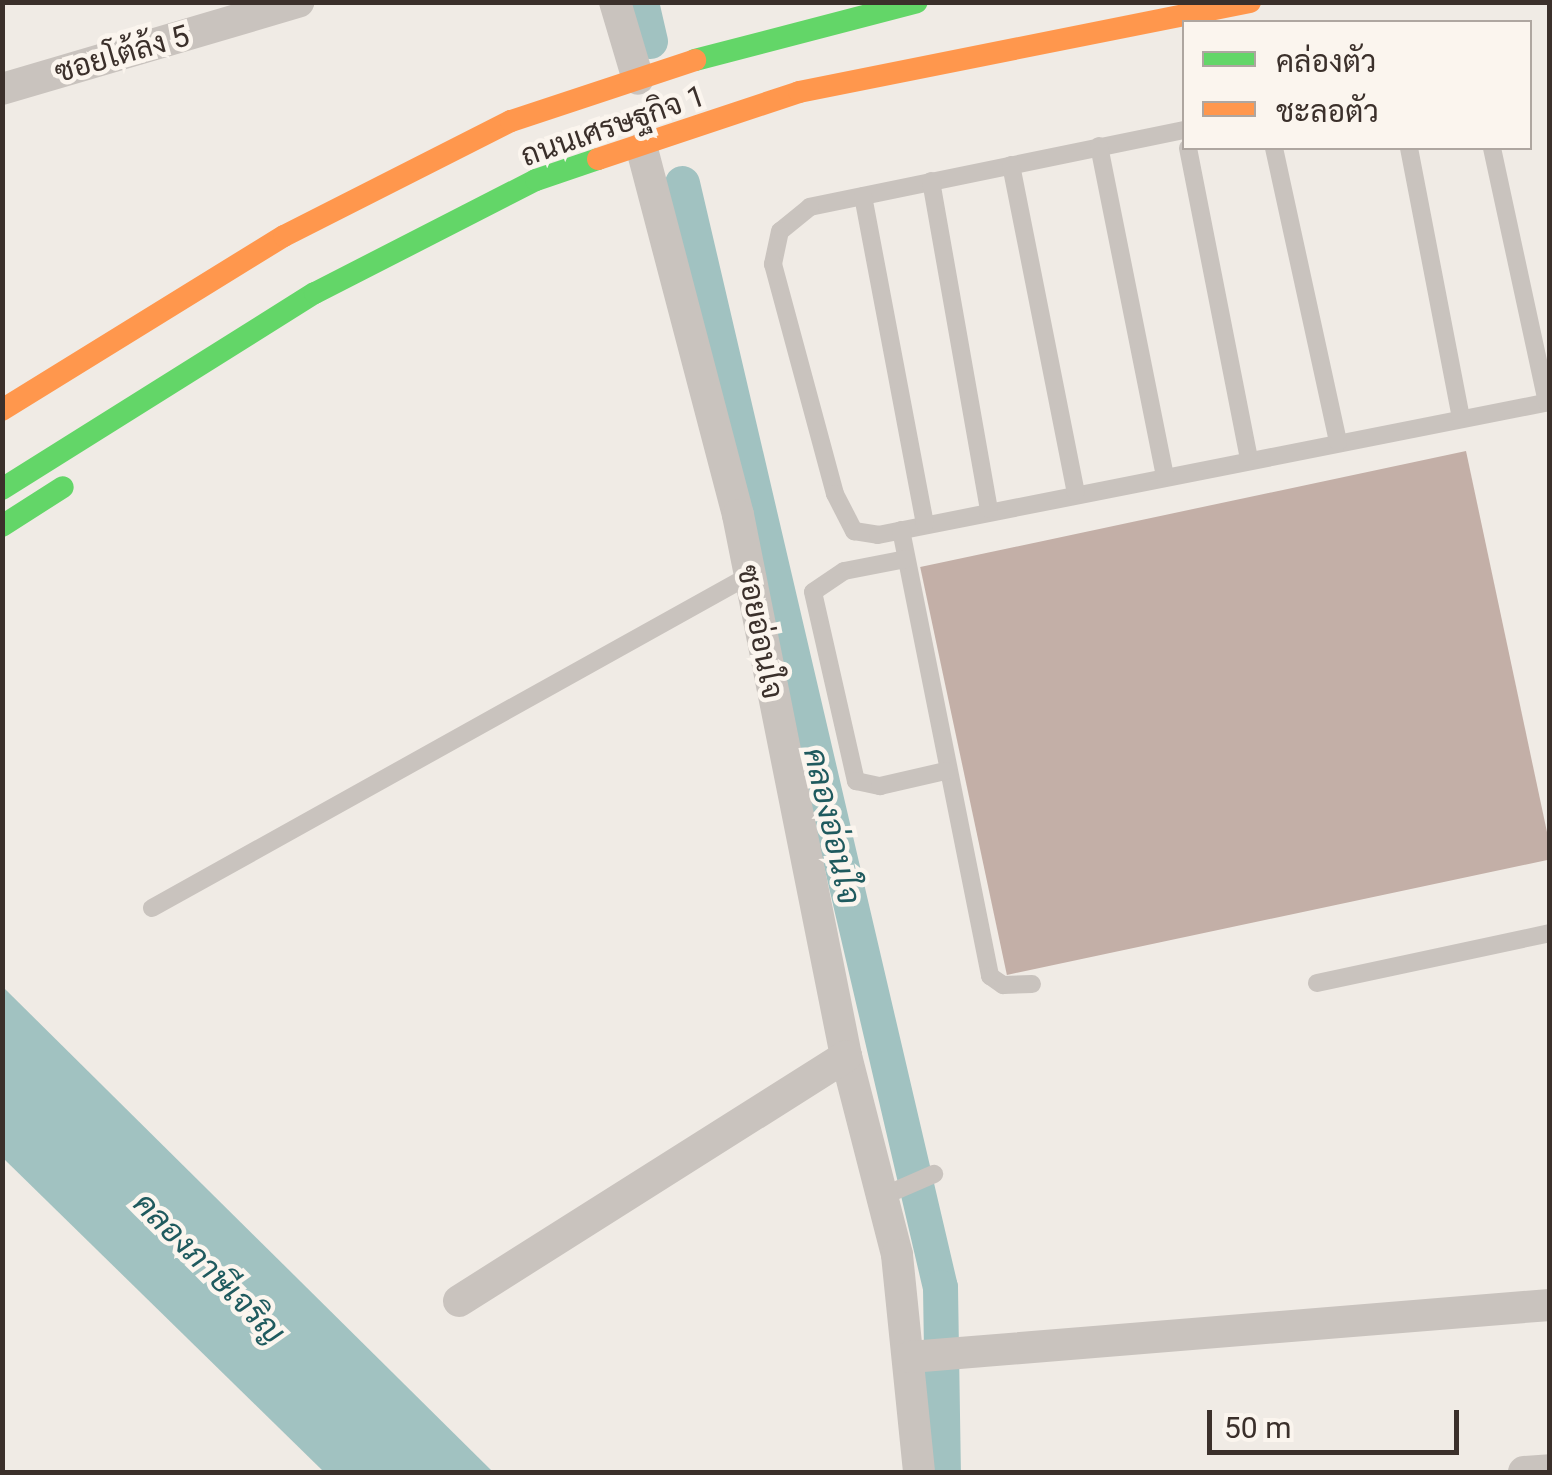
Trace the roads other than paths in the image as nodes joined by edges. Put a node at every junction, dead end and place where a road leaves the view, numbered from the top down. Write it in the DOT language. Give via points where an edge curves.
graph roads {
  1 [pos="298,2"];
  2 [pos="616,2"];
  3 [pos="917,2"];
  4 [pos="1250,2"];
  5 [pos="638,79"];
  6 [pos="2,89"];
  7 [pos="1182,130"];
  8 [pos="1098,146"];
  9 [pos="1188,150"];
  10 [pos="1274,150"];
  11 [pos="1409,150"];
  12 [pos="1492,150"];
  13 [pos="632,153"];
  14 [pos="1010,165"];
  15 [pos="930,182"];
  16 [pos="862,196"];
  17 [pos="407,277"];
  18 [pos="137,294"];
  19 [pos="1548,402"];
  20 [pos="2,410"];
  21 [pos="1461,419"];
  22 [pos="1338,442"];
  23 [pos="1249,459"];
  24 [pos="85,473"];
  25 [pos="1165,476"];
  26 [pos="2,489"];
  27 [pos="1076,492"];
  28 [pos="989,509"];
  29 [pos="925,524"];
  30 [pos="2,526"];
  31 [pos="901,530"];
  32 [pos="906,559"];
  33 [pos="750,575"];
  34 [pos="945,772"];
  35 [pos="152,908"];
  36 [pos="1550,933"];
  37 [pos="1032,984"];
  38 [pos="1317,984"];
  39 [pos="846,1056"];
  40 [pos="934,1174"];
  41 [pos="889,1192"];
  42 [pos="458,1300"];
  43 [pos="1550,1305"];
  44 [pos="932,1356"];
  45 [pos="1550,1470"];
  46 [pos="919,1472"];
  47 [pos="1524,1472"];
  1 -- 6 [label="street, ซอยโต้ล้ง 5"];
  2 -- 5 [label="street"];
  3 -- 5 [label="main road, ถนนเศรษฐกิจ 1" via="782,30"];
  4 -- 13 [label="main road, ถนนเศรษฐกิจ 1" via="799,92"];
  5 -- 18 [label="main road" via="498,100"];
  5 -- 20 [label="main road, ถนนเศรษฐกิจ 1" via="511,120 284,236"];
  7 -- 8 [label="lane"];
  8 -- 14 [label="lane"];
  8 -- 25 [label="lane"];
  9 -- 23 [label="lane"];
  10 -- 22 [label="lane"];
  11 -- 21 [label="lane"];
  12 -- 19 [label="lane"];
  13 -- 17 [label="main road"];
  13 -- 26 [label="main road, ถนนเศรษฐกิจ 1" via="536,180 315,293"];
  13 -- 33 [label="street, ซอยอ่อนใจ"];
  14 -- 15 [label="lane"];
  14 -- 27 [label="lane"];
  15 -- 16 [label="lane"];
  15 -- 28 [label="lane"];
  16 -- 29 [label="lane"];
  16 -- 31 [label="lane" via="810,207 780,231 774,264 836,494 854,531"];
  19 -- 21 [label="lane"];
  21 -- 22 [label="lane"];
  22 -- 23 [label="lane"];
  23 -- 25 [label="lane"];
  24 -- 30 [label="main road"];
  25 -- 27 [label="lane"];
  27 -- 28 [label="lane"];
  28 -- 29 [label="lane"];
  29 -- 31 [label="lane"];
  31 -- 32 [label="lane"];
  32 -- 34 [label="lane"];
  32 -- 34 [label="lane" via="844,571 813,592 856,780 880,786"];
  33 -- 35 [label="lane"];
  33 -- 39 [label="street, ซอยอ่อนใจ"];
  34 -- 37 [label="lane" via="990,976 1004,986"];
  36 -- 38 [label="lane"];
  39 -- 41 [label="street, ซอยอ่อนใจ"];
  39 -- 42 [label="street"];
  40 -- 41 [label="lane"];
  41 -- 44 [label="street, ซอยอ่อนใจ"];
  43 -- 44 [label="street"];
  44 -- 46 [label="street, ซอยอ่อนใจ"];
  45 -- 47 [label="street"];
}
